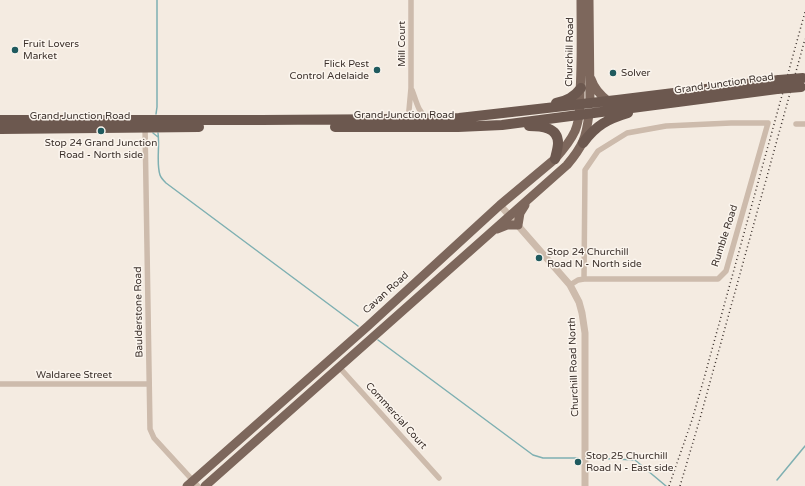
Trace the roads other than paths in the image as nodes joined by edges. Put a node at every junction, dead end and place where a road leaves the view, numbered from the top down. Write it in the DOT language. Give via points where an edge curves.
graph roads {
  1 [pos="411,0"];
  2 [pos="581,0"];
  3 [pos="589,0"];
  4 [pos="590,73"];
  5 [pos="804,82"];
  6 [pos="778,84"];
  7 [pos="411,88"];
  8 [pos="580,88"];
  9 [pos="608,101"];
  10 [pos="580,104"];
  11 [pos="655,105"];
  12 [pos="590,108"];
  13 [pos="523,111"];
  14 [pos="578,115"];
  15 [pos="429,119"];
  16 [pos="0,120"];
  17 [pos="408,123"];
  18 [pos="145,124"];
  19 [pos="796,124"];
  20 [pos="805,124"];
  21 [pos="502,125"];
  22 [pos="0,129"];
  23 [pos="583,143"];
  24 [pos="555,159"];
  25 [pos="528,198"];
  26 [pos="500,205"];
  27 [pos="510,216"];
  28 [pos="518,225"];
  29 [pos="494,230"];
  30 [pos="584,279"];
  31 [pos="570,285"];
  32 [pos="339,367"];
  33 [pos="0,384"];
  34 [pos="149,384"];
  35 [pos="439,478"];
  36 [pos="193,484"];
  37 [pos="205,486"];
  38 [pos="585,486"];
  1 -- 7 [label="street, Mill Court"];
  2 -- 8 [label="main road, Churchill Road"];
  3 -- 4 [label="main road, Churchill Road"];
  4 -- 9 [label="main road" via="595,88"];
  4 -- 12 [label="main road, Churchill Road"];
  5 -- 6 [label="highway, Grand Junction Road, bridge"];
  6 -- 9 [label="highway, Grand Junction Road"];
  6 -- 11 [label="highway, Grand Junction Road"];
  7 -- 15 [label="street, Mill Court" via="420,111"];
  7 -- 17 [label="street, Mill Court"];
  8 -- 10 [label="main road, Churchill Road"];
  8 -- 13 [label="highway" via="567,100"];
  9 -- 12 [label="highway, Grand Junction Road"];
  10 -- 12 [label="highway, Grand Junction Road"];
  10 -- 13 [label="highway, Grand Junction Road"];
  10 -- 14 [label="main road, Cavan Road"];
  11 -- 12 [label="highway, Grand Junction Road"];
  11 -- 23 [label="highway" via="600,125"];
  12 -- 14 [label="highway, Grand Junction Road"];
  12 -- 23 [label="main road"];
  13 -- 15 [label="highway, Grand Junction Road"];
  14 -- 21 [label="highway, Grand Junction Road"];
  14 -- 24 [label="main road, Cavan Road" via="571,138"];
  15 -- 17 [label="highway, Grand Junction Road"];
  16 -- 18 [label="highway, Grand Junction Road"];
  17 -- 18 [label="highway, Grand Junction Road"];
  17 -- 21 [label="highway, Grand Junction Road" via="458,127"];
  18 -- 22 [label="highway, Grand Junction Road"];
  18 -- 34 [label="street, Baulderstone Road"];
  19 -- 20 [label="street"];
  21 -- 24 [label="highway" via="547,127 558,140"];
  23 -- 25 [label="main road" via="567,165"];
  24 -- 26 [label="main road, Cavan Road"];
  25 -- 27 [label="main road"];
  25 -- 28 [label="main road" via="520,213"];
  26 -- 27 [label="street, Churchill Road North"];
  26 -- 36 [label="main road, Cavan Road"];
  27 -- 28 [label="street, Churchill Road North"];
  27 -- 29 [label="main road"];
  28 -- 29 [label="main road" via="507,225"];
  28 -- 31 [label="street, Churchill Road North"];
  29 -- 32 [label="main road"];
  30 -- 30 [label="street, Rumble Road" via="718,279 726,271 768,123 666,126 627,133 598,151 585,170"];
  30 -- 31 [label="street, Rumble Road"];
  31 -- 38 [label="street, Churchill Road North" via="579,302 584,325"];
  32 -- 35 [label="street, Commercial Court"];
  32 -- 37 [label="main road"];
  33 -- 34 [label="street, Waldaree Street"];
  34 -- 36 [label="street, Baulderstone Road" via="151,433"];
}
